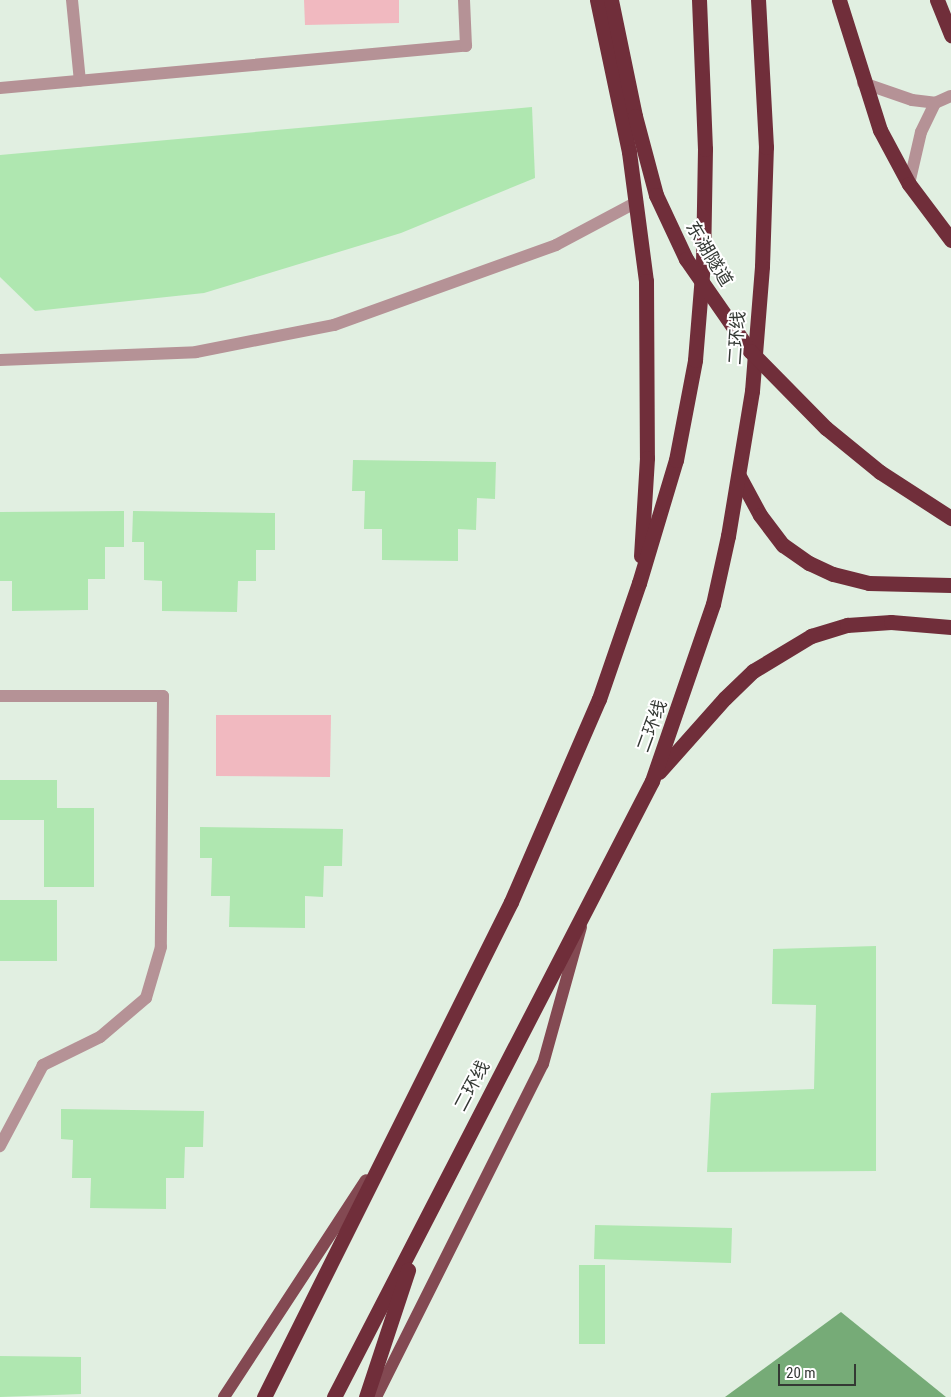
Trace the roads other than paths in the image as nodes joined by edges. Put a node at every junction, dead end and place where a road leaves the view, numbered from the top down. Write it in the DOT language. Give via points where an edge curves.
graph roads {
  1 [pos="72,0"];
  2 [pos="464,0"];
  3 [pos="596,0"];
  4 [pos="611,0"];
  5 [pos="617,0"];
  6 [pos="699,0"];
  7 [pos="758,0"];
  8 [pos="839,0"];
  9 [pos="937,0"];
  10 [pos="951,35"];
  11 [pos="80,81"];
  12 [pos="863,83"];
  13 [pos="0,88"];
  14 [pos="951,96"];
  15 [pos="935,103"];
  16 [pos="635,116"];
  17 [pos="910,184"];
  18 [pos="637,202"];
  19 [pos="951,240"];
  20 [pos="0,360"];
  21 [pos="739,476"];
  22 [pos="951,518"];
  23 [pos="639,583"];
  24 [pos="951,585"];
  25 [pos="951,628"];
  26 [pos="0,696"];
  27 [pos="652,781"];
  28 [pos="583,919"];
  29 [pos="395,1136"];
  30 [pos="0,1146"];
  31 [pos="423,1226"];
  32 [pos="224,1397"];
  33 [pos="264,1397"];
  34 [pos="334,1397"];
  35 [pos="366,1397"];
  36 [pos="376,1397"];
  1 -- 11 [label="street"];
  2 -- 11 [label="street" via="466,46"];
  3 -- 18 [label="highway"];
  4 -- 16 [label="highway"];
  5 -- 16 [label="highway, 东湖隧道"];
  6 -- 23 [label="highway" via="705,149 703,263 695,360 676,460"];
  7 -- 21 [label="highway, 二环线" via="766,147 762,266 752,390"];
  8 -- 12 [label="highway"];
  9 -- 10 [label="highway"];
  11 -- 13 [label="street"];
  12 -- 15 [label="street" via="912,100"];
  12 -- 17 [label="highway" via="880,130"];
  14 -- 15 [label="street"];
  15 -- 17 [label="street" via="921,132"];
  16 -- 22 [label="highway, 东湖隧道, bridge" via="656,195 686,260 750,351 826,428 880,472"];
  17 -- 19 [label="highway"];
  18 -- 20 [label="street" via="556,245 334,325 196,352"];
  18 -- 23 [label="highway" via="646,281 648,354"];
  21 -- 24 [label="highway" via="760,515 783,545 809,563 833,574 869,583"];
  21 -- 27 [label="highway, 二环线" via="714,604"];
  23 -- 29 [label="highway" via="599,699 560,796"];
  25 -- 27 [label="highway" via="891,622 847,625 811,636 753,671"];
  26 -- 30 [label="street" via="163,696 163,706 161,947 146,998 100,1037 43,1065"];
  27 -- 28 [label="highway, 二环线"];
  28 -- 31 [label="highway, 二环线" via="484,1102"];
  28 -- 36 [label="main road" via="543,1064"];
  29 -- 32 [label="main road"];
  29 -- 33 [label="highway"];
  31 -- 34 [label="highway, 二环线"];
  31 -- 35 [label="highway"];
}
